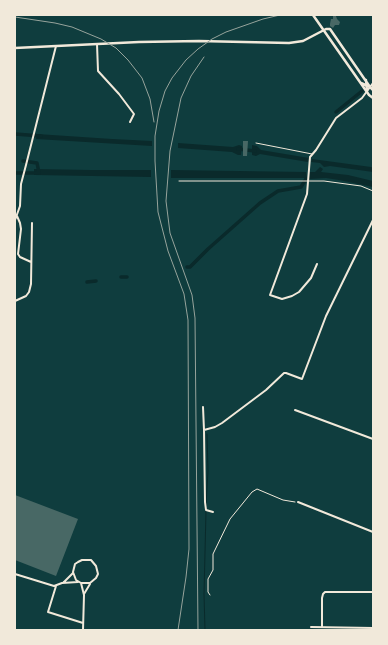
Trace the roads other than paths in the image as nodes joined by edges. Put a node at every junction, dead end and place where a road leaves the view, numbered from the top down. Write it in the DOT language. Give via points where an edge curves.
graph roads {
  1 [pos="313,15"];
  2 [pos="96,44"];
  3 [pos="56,46"];
  4 [pos="15,48"];
  5 [pos="366,82"];
  6 [pos="361,83"];
  7 [pos="373,83"];
  8 [pos="370,86"];
  9 [pos="373,90"];
  10 [pos="367,91"];
  11 [pos="373,98"];
  12 [pos="130,122"];
  13 [pos="256,143"];
  14 [pos="312,154"];
  15 [pos="308,180"];
  16 [pos="179,181"];
  17 [pos="373,191"];
  18 [pos="17,216"];
  19 [pos="15,220"];
  20 [pos="373,220"];
  21 [pos="32,223"];
  22 [pos="31,262"];
  23 [pos="317,264"];
  24 [pos="15,301"];
  25 [pos="203,407"];
  26 [pos="295,410"];
  27 [pos="204,430"];
  28 [pos="373,439"];
  29 [pos="298,502"];
  30 [pos="213,512"];
  31 [pos="373,532"];
  32 [pos="73,572"];
  33 [pos="15,574"];
  34 [pos="62,583"];
  35 [pos="80,583"];
  36 [pos="90,583"];
  37 [pos="56,586"];
  38 [pos="373,592"];
  39 [pos="84,595"];
  40 [pos="83,622"];
  41 [pos="311,627"];
  42 [pos="322,627"];
  43 [pos="373,628"];
  44 [pos="83,630"];
  1 -- 6 [label="street"];
  2 -- 3 [label="street"];
  2 -- 5 [label="street" via="199,41 295,43 330,29"];
  2 -- 12 [label="street" via="98,71 134,114"];
  3 -- 4 [label="street"];
  3 -- 18 [label="street" via="21,184"];
  5 -- 6 [label="street"];
  5 -- 8 [label="street"];
  5 -- 10 [label="street"];
  6 -- 10 [label="street"];
  7 -- 8 [label="street"];
  8 -- 9 [label="street"];
  8 -- 10 [label="street"];
  10 -- 11 [label="street"];
  10 -- 14 [label="street" via="336,118"];
  13 -- 14 [label="lane"];
  14 -- 15 [label="street"];
  15 -- 16 [label="lane"];
  15 -- 17 [label="lane" via="361,186"];
  15 -- 23 [label="street" via="307,194 270,295 282,299 299,292 311,278"];
  18 -- 19 [label="street"];
  18 -- 22 [label="street" via="21,229 18,254"];
  20 -- 27 [label="street" via="326,316 302,379 284,373 222,423"];
  21 -- 22 [label="street"];
  22 -- 24 [label="street" via="29,292 22,299"];
  25 -- 27 [label="street"];
  26 -- 28 [label="street"];
  27 -- 30 [label="street" via="206,510"];
  29 -- 31 [label="street"];
  32 -- 34 [label="street"];
  32 -- 35 [label="street"];
  32 -- 36 [label="street" via="78,562 91,560 98,574"];
  33 -- 37 [label="street"];
  34 -- 35 [label="street"];
  34 -- 37 [label="street"];
  35 -- 36 [label="street"];
  35 -- 39 [label="street"];
  36 -- 39 [label="street"];
  37 -- 40 [label="street" via="48,612"];
  38 -- 42 [label="street" via="322,594"];
  39 -- 40 [label="street"];
  40 -- 44 [label="street"];
  41 -- 42 [label="street"];
  42 -- 43 [label="street"];
}
